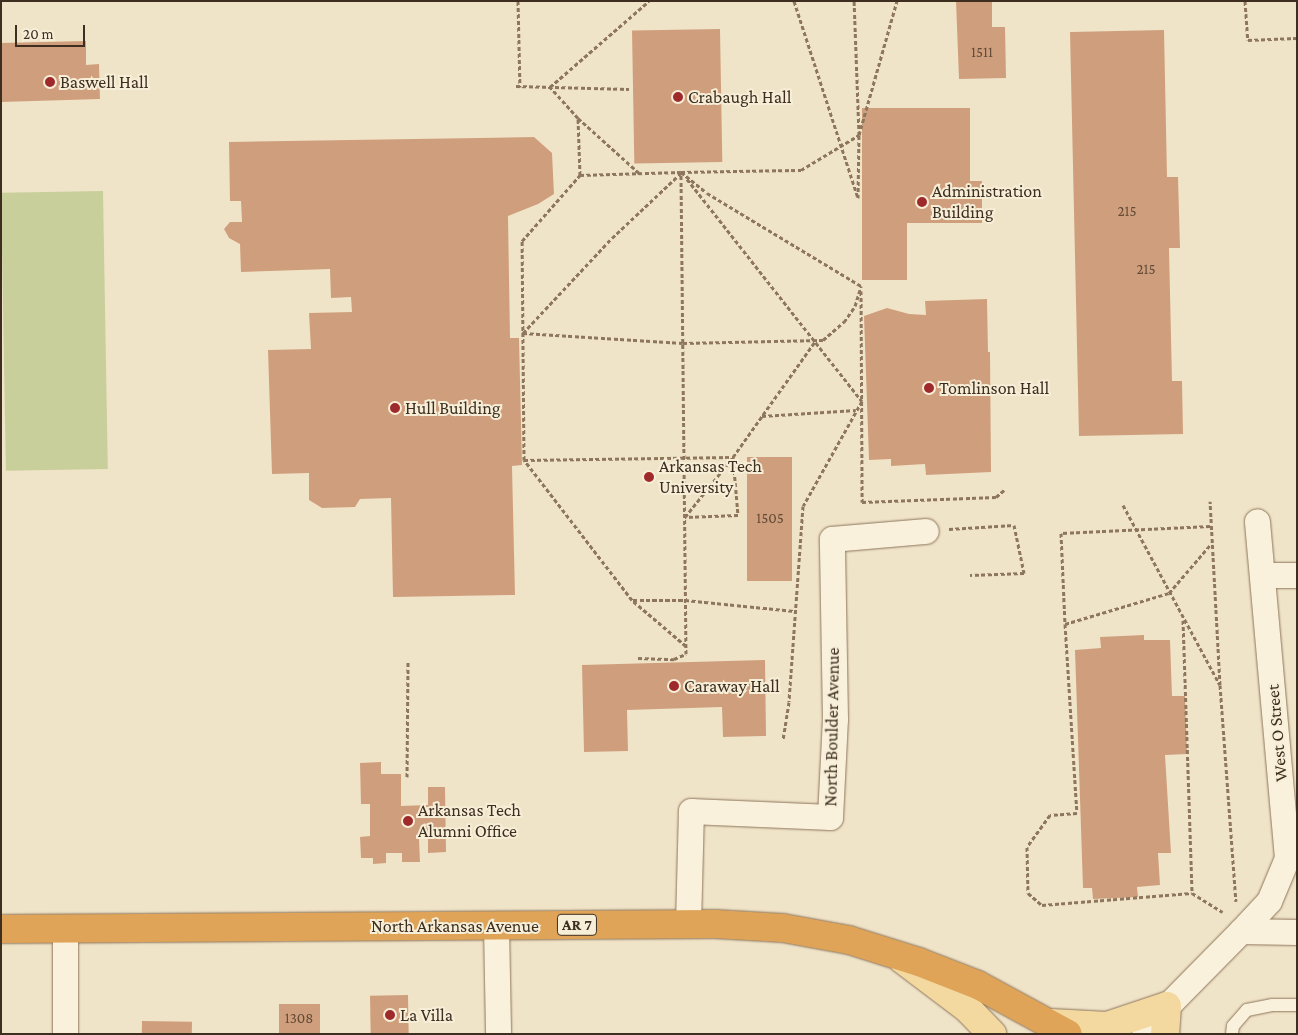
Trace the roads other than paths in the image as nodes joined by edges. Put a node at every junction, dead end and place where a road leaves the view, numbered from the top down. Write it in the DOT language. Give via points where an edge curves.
graph roads {
  1 [pos="1257,521"];
  2 [pos="926,531"];
  3 [pos="1264,575"];
  4 [pos="1297,575"];
  5 [pos="688,924"];
  6 [pos="496,926"];
  7 [pos="65,928"];
  8 [pos="1,929"];
  9 [pos="1241,931"];
  10 [pos="1297,932"];
  11 [pos="897,955"];
  12 [pos="1297,1005"];
  13 [pos="1167,1006"];
  14 [pos="1060,1029"];
  15 [pos="65,1034"];
  16 [pos="498,1034"];
  17 [pos="992,1034"];
  18 [pos="1144,1034"];
  19 [pos="1165,1034"];
  20 [pos="1232,1034"];
  1 -- 3 [label="street, West O Street"];
  2 -- 5 [label="street, North Boulder Avenue" via="832,539 835,719 830,817 691,810"];
  3 -- 4 [label="street"];
  3 -- 9 [label="street, West O Street" via="1287,858 1269,901"];
  5 -- 6 [label="highway, North Arkansas Avenue / AR 7"];
  5 -- 11 [label="highway, North Arkansas Avenue / AR 7" via="782,928 849,940"];
  6 -- 7 [label="highway, North Arkansas Avenue / AR 7"];
  6 -- 16 [label="street"];
  7 -- 8 [label="highway, North Arkansas Avenue / AR 7"];
  7 -- 15 [label="street"];
  9 -- 10 [label="street"];
  9 -- 13 [label="street, West O Street"];
  11 -- 14 [label="highway, North Arkansas Avenue / AR 7" via="978,985"];
  11 -- 17 [label="main road" via="968,1009"];
  12 -- 20 [label="lane" via="1247,1010 1233,1026"];
  13 -- 14 [label="main road" via="1107,1026"];
  13 -- 18 [label="street, West O Street"];
  13 -- 19 [label="main road"];
}
